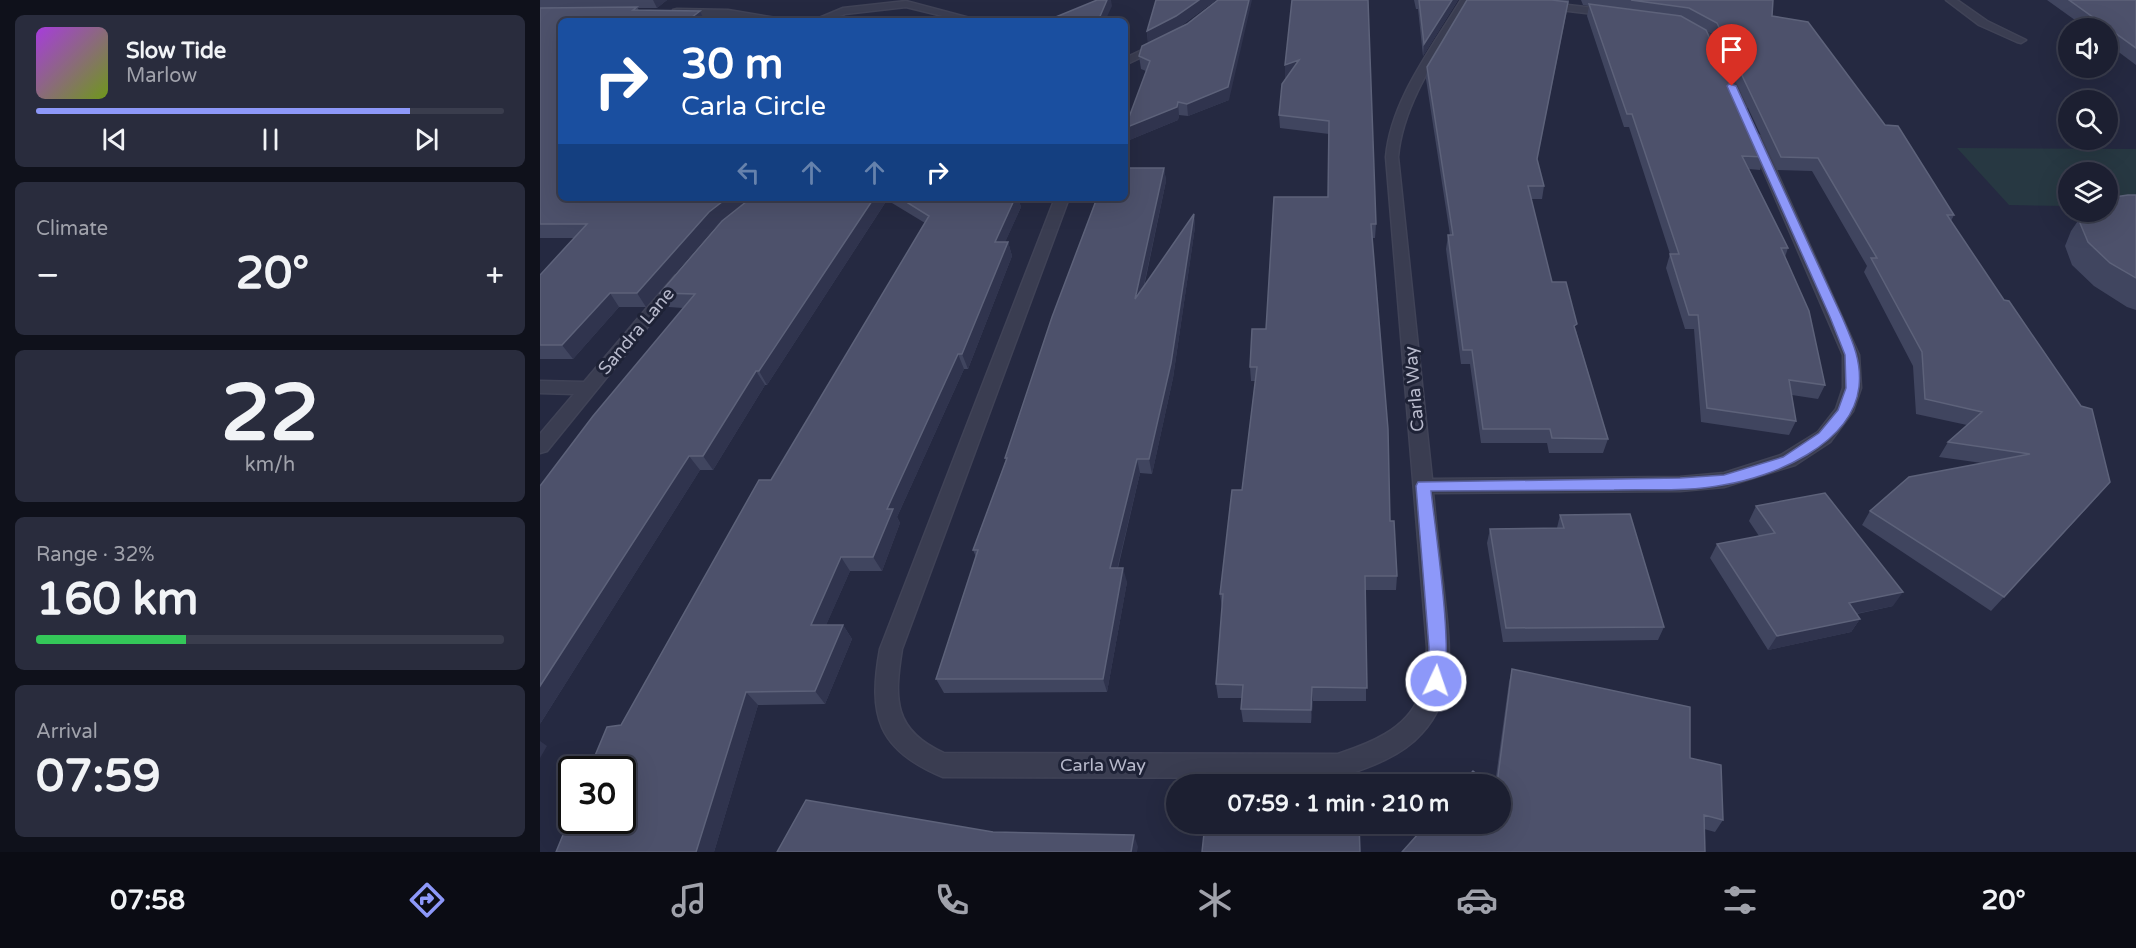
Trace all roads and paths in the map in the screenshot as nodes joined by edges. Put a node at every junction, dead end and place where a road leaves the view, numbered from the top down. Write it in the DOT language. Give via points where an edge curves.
graph roads {
  1 [pos="697,0"];
  2 [pos="1466,0"];
  3 [pos="1500,0"];
  4 [pos="1951,0"];
  5 [pos="911,2"];
  6 [pos="670,12"];
  7 [pos="682,12"];
  8 [pos="1621,14"];
  9 [pos="758,18"];
  10 [pos="825,18"];
  11 [pos="966,18"];
  12 [pos="1682,24"];
  13 [pos="1174,37"];
  14 [pos="2021,40"];
  15 [pos="1128,60"];
  16 [pos="1061,201"];
  17 [pos="688,269"];
  18 [pos="540,387"];
  19 [pos="588,388"];
  20 [pos="540,446"];
  21 [pos="1423,486"];
  1 -- 7 [label="street"];
  2 -- 21 [label="street, Carla Way" via="1407,105 1394,133 1392,152"];
  3 -- 8 [label="street"];
  4 -- 14 [label="street" via="1983,23"];
  5 -- 10 [label="street" via="843,11"];
  5 -- 11 [label="street"];
  6 -- 7 [label="street"];
  7 -- 9 [label="street"];
  12 -- 21 [label="street" via="1708,38 1714,47 1836,317 1851,355 1852,388 1844,411 1824,437 1788,460 1724,480 1680,484"];
  13 -- 15 [label="street"];
  16 -- 21 [label="street, Carla Way" via="891,649 886,705 895,732 922,757 943,765 1338,766 1379,752 1406,734 1425,710 1436,681 1438,647"];
  17 -- 19 [label="street, Sandra Lane"];
  18 -- 19 [label="street"];
  19 -- 20 [label="street, Sandra Lane"];
}
